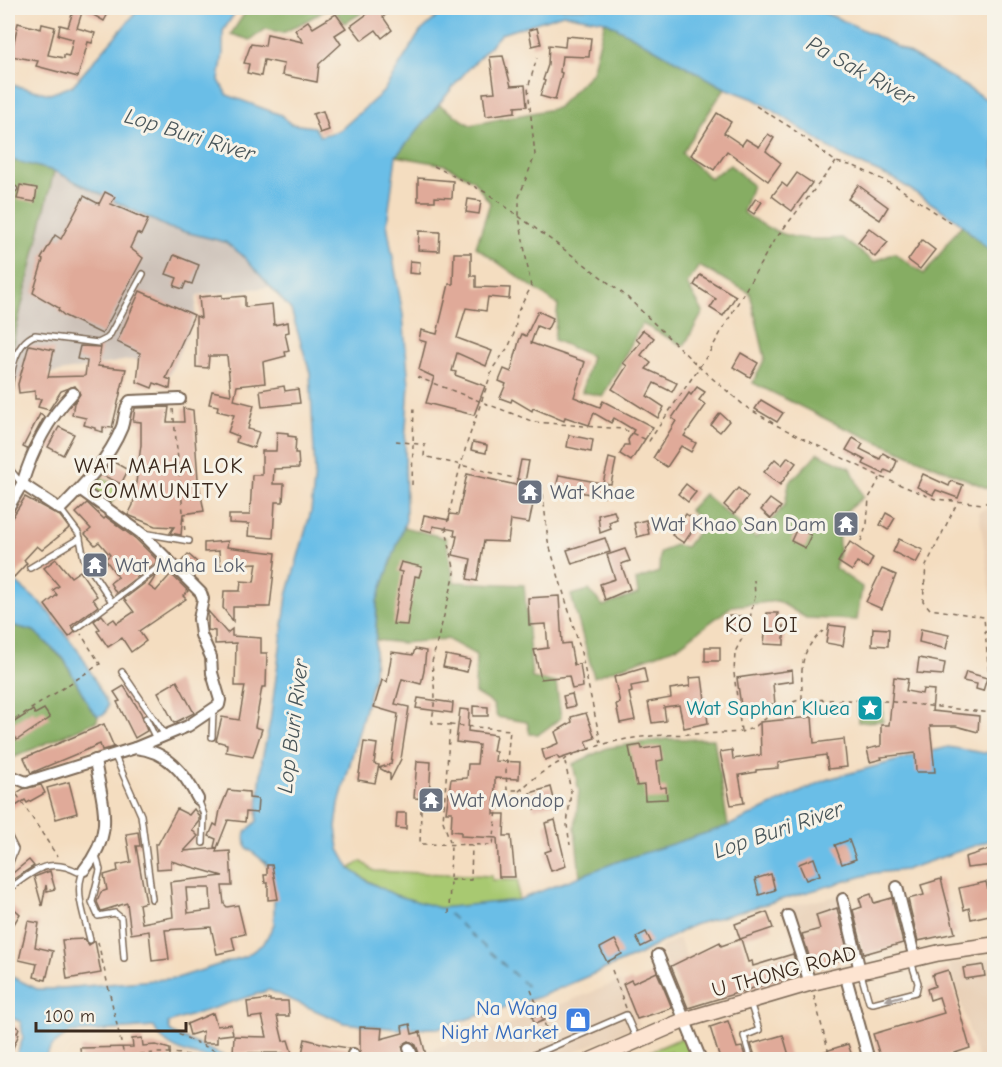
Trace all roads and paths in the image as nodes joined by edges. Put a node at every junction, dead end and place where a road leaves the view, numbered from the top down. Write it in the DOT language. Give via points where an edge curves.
graph roads {
  1 [pos="537,58"];
  2 [pos="756,106"];
  3 [pos="836,162"];
  4 [pos="434,166"];
  5 [pos="519,216"];
  6 [pos="951,223"];
  7 [pos="143,274"];
  8 [pos="699,368"];
  9 [pos="417,377"];
  10 [pos="73,393"];
  11 [pos="176,399"];
  12 [pos="484,401"];
  13 [pos="8,402"];
  14 [pos="414,404"];
  15 [pos="396,441"];
  16 [pos="412,443"];
  17 [pos="460,466"];
  18 [pos="8,467"];
  19 [pos="881,477"];
  20 [pos="22,484"];
  21 [pos="412,485"];
  22 [pos="81,490"];
  23 [pos="994,498"];
  24 [pos="990,501"];
  25 [pos="957,503"];
  26 [pos="994,503"];
  27 [pos="8,508"];
  28 [pos="60,509"];
  29 [pos="141,533"];
  30 [pos="80,538"];
  31 [pos="187,541"];
  32 [pos="861,541"];
  33 [pos="168,560"];
  34 [pos="30,568"];
  35 [pos="754,580"];
  36 [pos="112,602"];
  37 [pos="77,628"];
  38 [pos="823,631"];
  39 [pos="122,672"];
  40 [pos="802,699"];
  41 [pos="213,712"];
  42 [pos="993,713"];
  43 [pos="147,718"];
  44 [pos="8,723"];
  45 [pos="450,725"];
  46 [pos="741,732"];
  47 [pos="161,737"];
  48 [pos="212,737"];
  49 [pos="601,744"];
  50 [pos="135,748"];
  51 [pos="114,754"];
  52 [pos="95,760"];
  53 [pos="565,761"];
  54 [pos="8,777"];
  55 [pos="524,790"];
  56 [pos="198,799"];
  57 [pos="421,810"];
  58 [pos="8,835"];
  59 [pos="203,843"];
  60 [pos="451,844"];
  61 [pos="472,845"];
  62 [pos="570,845"];
  63 [pos="96,855"];
  64 [pos="63,864"];
  65 [pos="8,867"];
  66 [pos="84,870"];
  67 [pos="449,879"];
  68 [pos="897,887"];
  69 [pos="8,890"];
  70 [pos="152,899"];
  71 [pos="843,899"];
  72 [pos="449,914"];
  73 [pos="788,916"];
  74 [pos="97,936"];
  75 [pos="90,940"];
  76 [pos="994,945"];
  77 [pos="658,955"];
  78 [pos="124,958"];
  79 [pos="913,959"];
  80 [pos="612,970"];
  81 [pos="853,973"];
  82 [pos="810,983"];
  83 [pos="531,990"];
  84 [pos="749,1001"];
  85 [pos="626,1015"];
  86 [pos="685,1020"];
  87 [pos="178,1034"];
  88 [pos="637,1040"];
  89 [pos="554,1046"];
  90 [pos="409,1048"];
  91 [pos="828,1050"];
  92 [pos="125,1058"];
  93 [pos="95,1059"];
  94 [pos="207,1059"];
  95 [pos="235,1059"];
  96 [pos="414,1059"];
  97 [pos="522,1059"];
  98 [pos="592,1059"];
  99 [pos="701,1059"];
  100 [pos="751,1059"];
  101 [pos="868,1059"];
  1 -- 5 [label="path" via="528,88 535,155 519,197"];
  2 -- 3 [label="path"];
  3 -- 6 [label="path" via="896,186"];
  3 -- 8 [label="path" via="773,242"];
  4 -- 5 [label="path" via="487,193"];
  5 -- 8 [label="path" via="626,296"];
  5 -- 12 [label="path" via="531,287 517,313 509,346 493,368"];
  7 -- 13 [label="lane" via="104,341 35,335 20,344"];
  8 -- 12 [label="path" via="649,441 623,429 534,422"];
  8 -- 19 [label="path" via="746,407"];
  9 -- 12 [label="path"];
  10 -- 20 [label="street" via="56,410 34,447"];
  11 -- 22 [label="street" via="130,400 122,427"];
  11 -- 31 [label="path"];
  12 -- 17 [label="path"];
  14 -- 16 [label="path"];
  15 -- 16 [label="path"];
  16 -- 17 [label="path" via="425,445 424,456"];
  16 -- 21 [label="path"];
  17 -- 45 [label="path" via="446,529 455,573 432,662 432,723"];
  17 -- 49 [label="path" via="542,485 548,541 580,648"];
  18 -- 20 [label="lane"];
  19 -- 25 [label="path"];
  19 -- 32 [label="path" via="869,498"];
  20 -- 27 [label="street"];
  20 -- 28 [label="street"];
  22 -- 28 [label="street"];
  22 -- 29 [label="street"];
  23 -- 24 [label="path"];
  24 -- 25 [label="path"];
  24 -- 26 [label="path"];
  25 -- 42 [label="path" via="926,566 922,601 930,609 984,617"];
  28 -- 30 [label="lane"];
  29 -- 31 [label="lane"];
  29 -- 33 [label="street"];
  30 -- 34 [label="lane"];
  30 -- 36 [label="lane" via="84,559"];
  33 -- 36 [label="lane"];
  33 -- 41 [label="street" via="203,599 201,635 211,657 220,700"];
  35 -- 46 [label="path" via="755,596 748,627 735,652"];
  36 -- 37 [label="lane"];
  37 -- 44 [label="path" via="100,664"];
  38 -- 40 [label="path" via="808,643 802,662"];
  39 -- 47 [label="lane"];
  40 -- 42 [label="path" via="886,701"];
  40 -- 46 [label="path" via="784,705"];
  41 -- 47 [label="street"];
  41 -- 48 [label="lane"];
  43 -- 47 [label="lane"];
  45 -- 55 [label="path" via="510,730 507,790"];
  45 -- 60 [label="path" via="443,821"];
  46 -- 49 [label="path" via="633,736"];
  47 -- 50 [label="street"];
  49 -- 53 [label="path"];
  50 -- 51 [label="street"];
  50 -- 56 [label="street" via="151,749 164,756 183,774"];
  51 -- 52 [label="street"];
  51 -- 70 [label="lane" via="141,814"];
  52 -- 54 [label="street" via="26,782"];
  52 -- 63 [label="street" via="105,823 104,839"];
  53 -- 55 [label="path" via="542,773"];
  53 -- 62 [label="path" via="571,791 567,825"];
  54 -- 64 [label="path"];
  55 -- 61 [label="path" via="497,810 493,845"];
  56 -- 59 [label="lane" via="204,815"];
  57 -- 60 [label="path" via="420,844"];
  58 -- 65 [label="lane" via="15,849"];
  60 -- 61 [label="path"];
  60 -- 67 [label="path"];
  61 -- 67 [label="path" via="471,880"];
  63 -- 66 [label="street"];
  63 -- 78 [label="lane" via="100,870 92,896 94,908 98,916 115,913 121,918"];
  64 -- 66 [label="lane" via="78,872"];
  64 -- 69 [label="lane" via="49,865"];
  66 -- 75 [label="lane" via="79,890"];
  67 -- 72 [label="path"];
  68 -- 79 [label="street"];
  71 -- 81 [label="street"];
  73 -- 82 [label="street"];
  74 -- 92 [label="path"];
  76 -- 79 [label="main road, U THONG ROAD"];
  77 -- 86 [label="street"];
  79 -- 81 [label="main road, U THONG ROAD"];
  79 -- 81 [label="lane, one-way" via="916,992 873,1003"];
  80 -- 85 [label="path" via="626,1004"];
  81 -- 82 [label="main road, U THONG ROAD"];
  81 -- 101 [label="street"];
  82 -- 84 [label="main road, U THONG ROAD"];
  82 -- 91 [label="path"];
  83 -- 89 [label="path"];
  84 -- 86 [label="main road, U THONG ROAD"];
  84 -- 100 [label="lane" via="759,1030 744,1036"];
  85 -- 88 [label="lane"];
  85 -- 89 [label="lane"];
  86 -- 88 [label="main road, U THONG ROAD"];
  86 -- 99 [label="street"];
  87 -- 95 [label="path"];
  88 -- 98 [label="main road, U THONG ROAD"];
  89 -- 97 [label="lane"];
  90 -- 96 [label="street"];
  92 -- 93 [label="path"];
  92 -- 94 [label="path" via="163,1052"];
}
